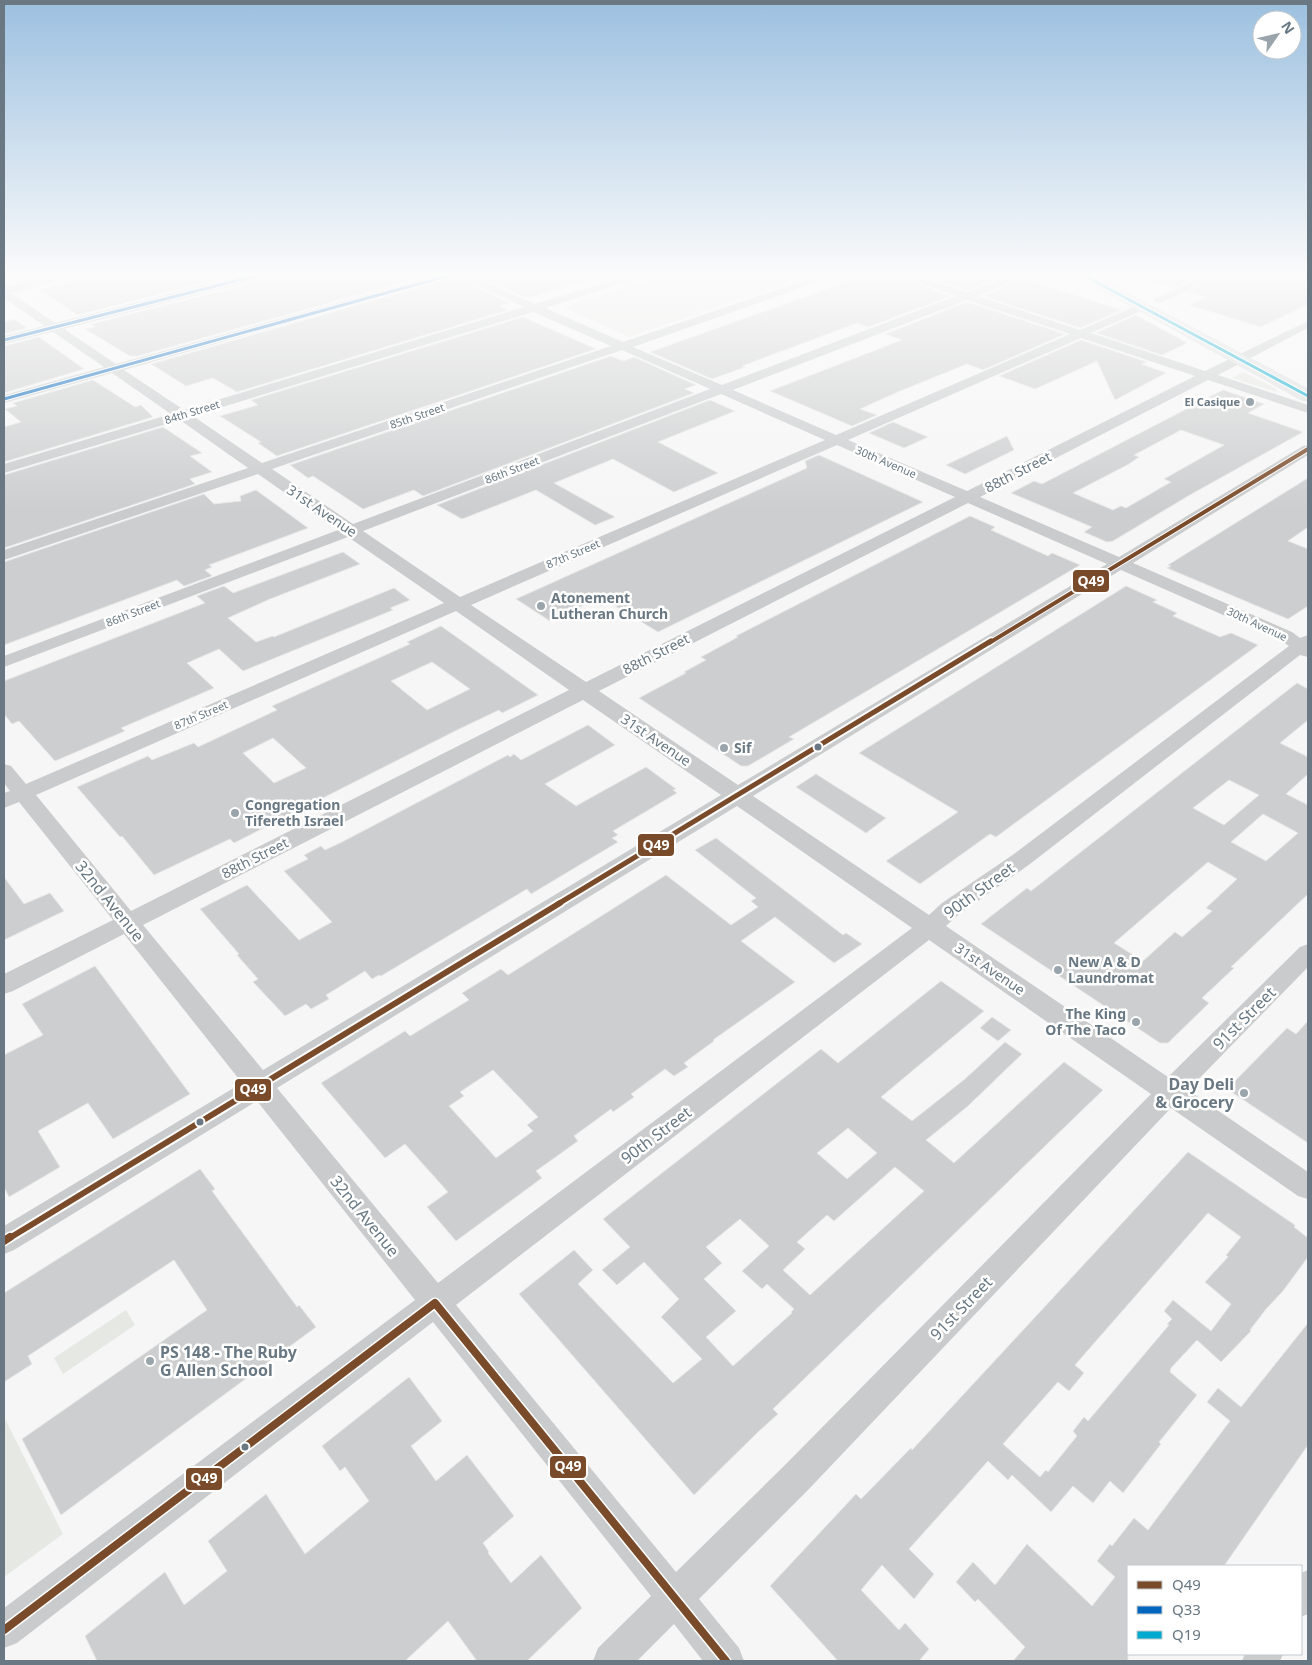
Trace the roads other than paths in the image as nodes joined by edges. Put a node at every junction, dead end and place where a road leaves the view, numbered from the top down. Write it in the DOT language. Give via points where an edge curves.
graph roads {
  1 [pos="93,354"];
  2 [pos="166,354"];
  3 [pos="384,354"];
  4 [pos="602,354"];
  5 [pos="638,354"];
  6 [pos="818,354"];
  7 [pos="1036,354"];
  8 [pos="1141,354"];
  9 [pos="1240,354"];
  10 [pos="1250,354"];
  11 [pos="1256,354"];
  12 [pos="1276,360"];
  13 [pos="114,368"];
  14 [pos="1207,376"];
  15 [pos="722,390"];
  16 [pos="1308,396"];
  17 [pos="4,399"];
  18 [pos="1308,409"];
  19 [pos="182,415"];
  20 [pos="835,440"];
  21 [pos="1308,449"];
  22 [pos="4,469"];
  23 [pos="260,469"];
  24 [pos="968,497"];
  25 [pos="351,531"];
  26 [pos="4,555"];
  27 [pos="1120,563"];
  28 [pos="458,604"];
  29 [pos="1306,646"];
  30 [pos="4,662"];
  31 [pos="584,691"];
  32 [pos="4,770"];
  33 [pos="738,796"];
  34 [pos="13,797"];
  35 [pos="127,922"];
  36 [pos="930,928"];
  37 [pos="1308,953"];
  38 [pos="4,985"];
  39 [pos="260,1086"];
  40 [pos="1170,1092"];
  41 [pos="1308,1186"];
  42 [pos="4,1241"];
  43 [pos="436,1302"];
  44 [pos="675,1598"];
  45 [pos="4,1630"];
  46 [pos="612,1661"];
  47 [pos="726,1661"];
  1 -- 13 [label="street, 31st Avenue"];
  2 -- 13 [label="street"];
  3 -- 19 [label="street, 84th Street"];
  4 -- 23 [label="street, 85th Street"];
  5 -- 15 [label="street, 30th Avenue"];
  6 -- 15 [label="street, 86th Street"];
  7 -- 20 [label="street, 87th Street"];
  8 -- 14 [label="street"];
  9 -- 14 [label="street, 88th Street"];
  10 -- 16 [label="main road"];
  11 -- 12 [label="main road"];
  13 -- 17 [label="street"];
  13 -- 19 [label="street, 31st Avenue"];
  14 -- 18 [label="street"];
  14 -- 24 [label="street, 88th Street"];
  15 -- 20 [label="street, 30th Avenue"];
  15 -- 25 [label="street, 86th Street"];
  19 -- 22 [label="street, 84th Street"];
  19 -- 23 [label="street, 31st Avenue"];
  20 -- 24 [label="street, 30th Avenue"];
  20 -- 28 [label="street, 87th Street"];
  21 -- 27 [label="street"];
  23 -- 25 [label="street, 31st Avenue"];
  23 -- 26 [label="street, 85th Street"];
  24 -- 27 [label="street, 30th Avenue"];
  24 -- 31 [label="street, 88th Street"];
  25 -- 28 [label="street, 31st Avenue"];
  25 -- 30 [label="street, 86th Street"];
  27 -- 29 [label="street, 30th Avenue"];
  27 -- 33 [label="street"];
  28 -- 31 [label="street, 31st Avenue"];
  28 -- 34 [label="street, 87th Street"];
  29 -- 36 [label="street, 90th Street" via="1022,859 950,909"];
  31 -- 33 [label="street, 31st Avenue"];
  31 -- 35 [label="street, 88th Street"];
  32 -- 34 [label="street, 32nd Avenue"];
  33 -- 36 [label="street, 31st Avenue"];
  33 -- 39 [label="street"];
  34 -- 35 [label="street, 32nd Avenue"];
  35 -- 38 [label="street, 88th Street"];
  35 -- 39 [label="street, 32nd Avenue"];
  36 -- 40 [label="street, 31st Avenue"];
  36 -- 43 [label="street, 90th Street"];
  37 -- 40 [label="street, 91st Street"];
  39 -- 42 [label="street"];
  39 -- 43 [label="street, 32nd Avenue"];
  40 -- 41 [label="street, 31st Avenue"];
  40 -- 44 [label="street, 91st Street" via="803,1471"];
  43 -- 44 [label="street, 32nd Avenue"];
  43 -- 45 [label="street, 90th Street"];
  44 -- 46 [label="street, 91st Street"];
  44 -- 47 [label="street, 32nd Avenue"];
}
